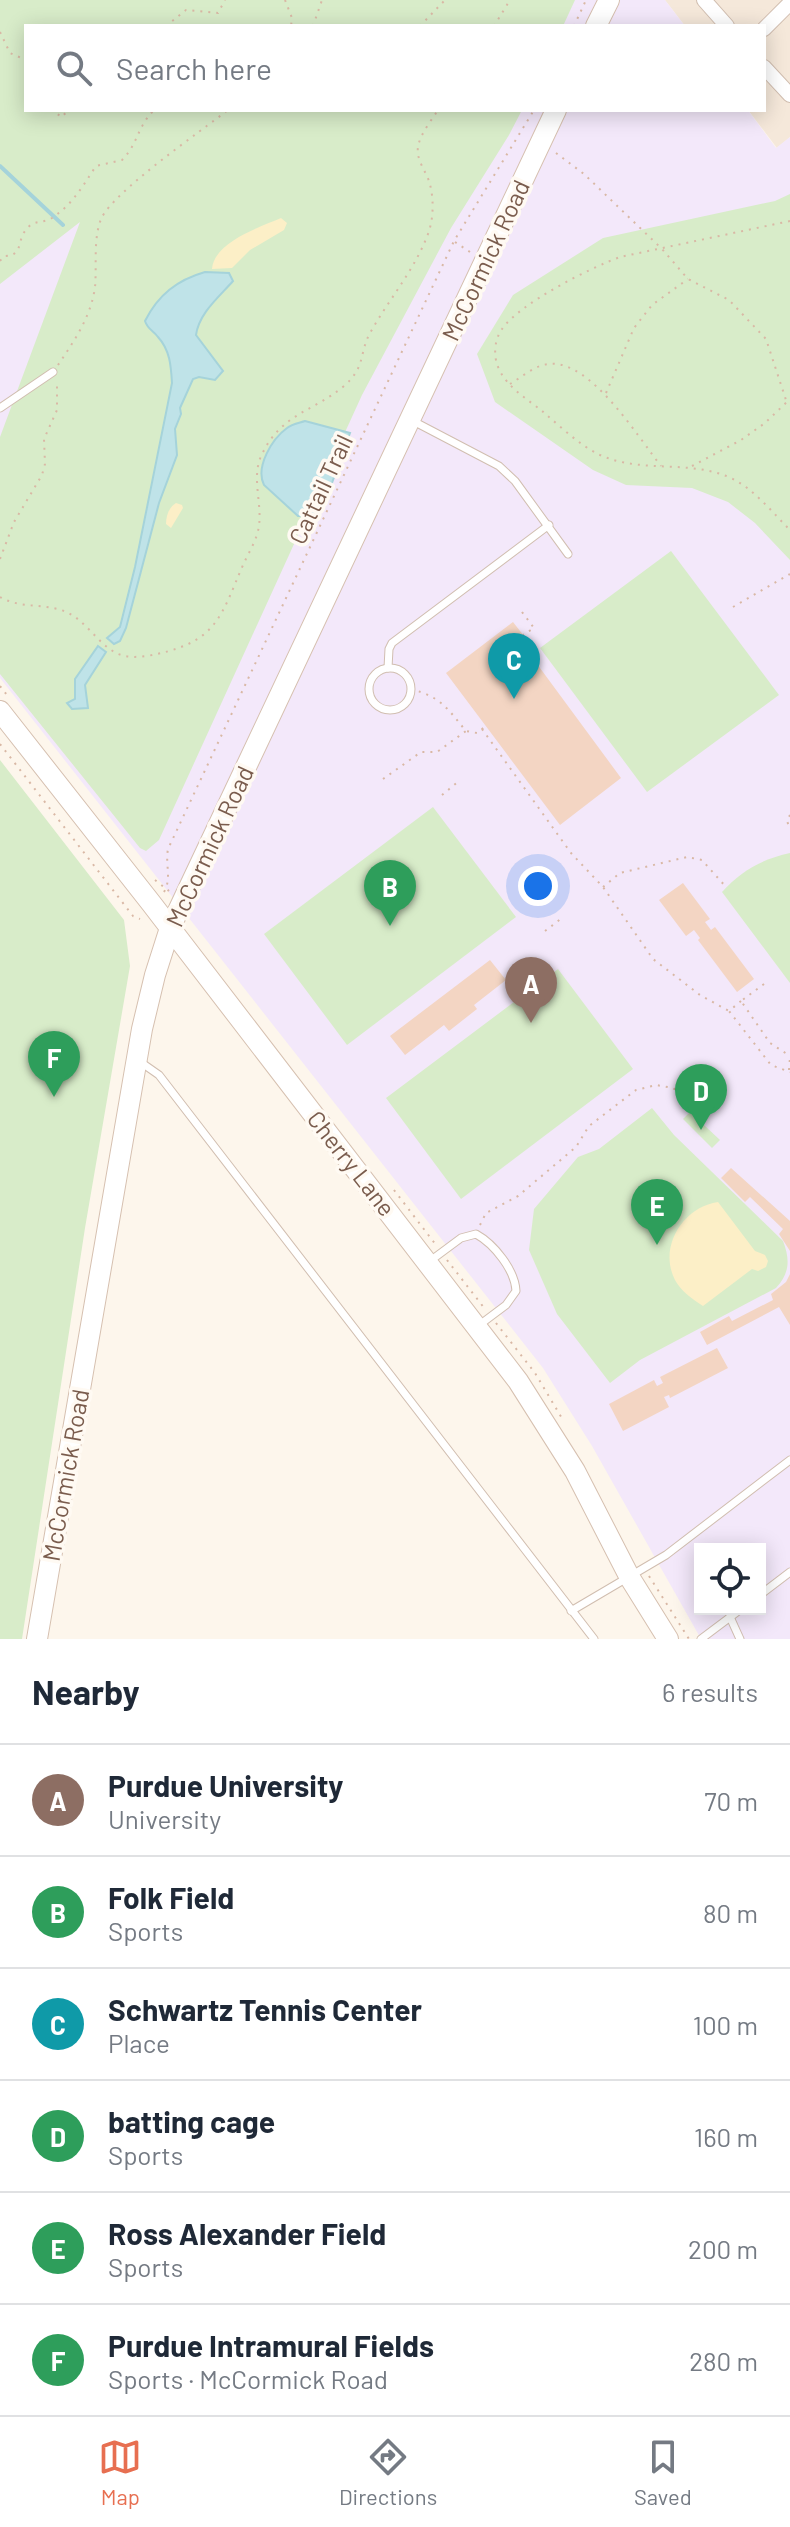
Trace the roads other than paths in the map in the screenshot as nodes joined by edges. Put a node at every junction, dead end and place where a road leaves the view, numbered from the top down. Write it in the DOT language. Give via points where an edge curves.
graph roads {
  1 [pos="609,0"];
  2 [pos="704,0"];
  3 [pos="790,3"];
  4 [pos="597,24"];
  5 [pos="725,24"];
  6 [pos="766,27"];
  7 [pos="766,69"];
  8 [pos="790,95"];
  9 [pos="555,112"];
  10 [pos="53,372"];
  11 [pos="0,408"];
  12 [pos="411,420"];
  13 [pos="549,525"];
  14 [pos="568,554"];
  15 [pos="388,668"];
  16 [pos="0,711"];
  17 [pos="170,928"];
  18 [pos="137,1059"];
  19 [pos="428,1262"];
  20 [pos="478,1326"];
  21 [pos="790,1460"];
  22 [pos="790,1572"];
  23 [pos="637,1573"];
  24 [pos="766,1590"];
  25 [pos="571,1611"];
  26 [pos="733,1615"];
  27 [pos="730,1617"];
  28 [pos="37,1639"];
  29 [pos="594,1639"];
  30 [pos="668,1639"];
  31 [pos="701,1639"];
  32 [pos="740,1639"];
  1 -- 4 [label="street"];
  2 -- 5 [label="street"];
  3 -- 6 [label="street"];
  7 -- 8 [label="street"];
  9 -- 12 [label="street, McCormick Road"];
  10 -- 11 [label="lane"];
  12 -- 13 [label="lane" via="499,466"];
  12 -- 17 [label="street, McCormick Road"];
  13 -- 14 [label="lane"];
  13 -- 15 [label="lane" via="392,643"];
  15 -- 15 [label="lane" via="375,674 369,693 376,705 389,710 407,701 411,689 401,671"];
  16 -- 17 [label="street, Cherry Lane"];
  17 -- 18 [label="street, McCormick Road"];
  17 -- 19 [label="street, Cherry Lane"];
  18 -- 25 [label="lane" via="159,1075"];
  18 -- 28 [label="street, McCormick Road"];
  19 -- 20 [label="street, Cherry Lane"];
  19 -- 20 [label="lane" via="461,1238 476,1234 493,1248 511,1273 516,1291"];
  20 -- 23 [label="street, Cherry Lane"];
  21 -- 23 [label="lane"];
  22 -- 24 [label="lane"];
  23 -- 25 [label="lane"];
  23 -- 30 [label="street, Cherry Lane"];
  25 -- 29 [label="lane"];
  26 -- 27 [label="lane"];
  27 -- 31 [label="lane"];
  27 -- 32 [label="lane"];
}
